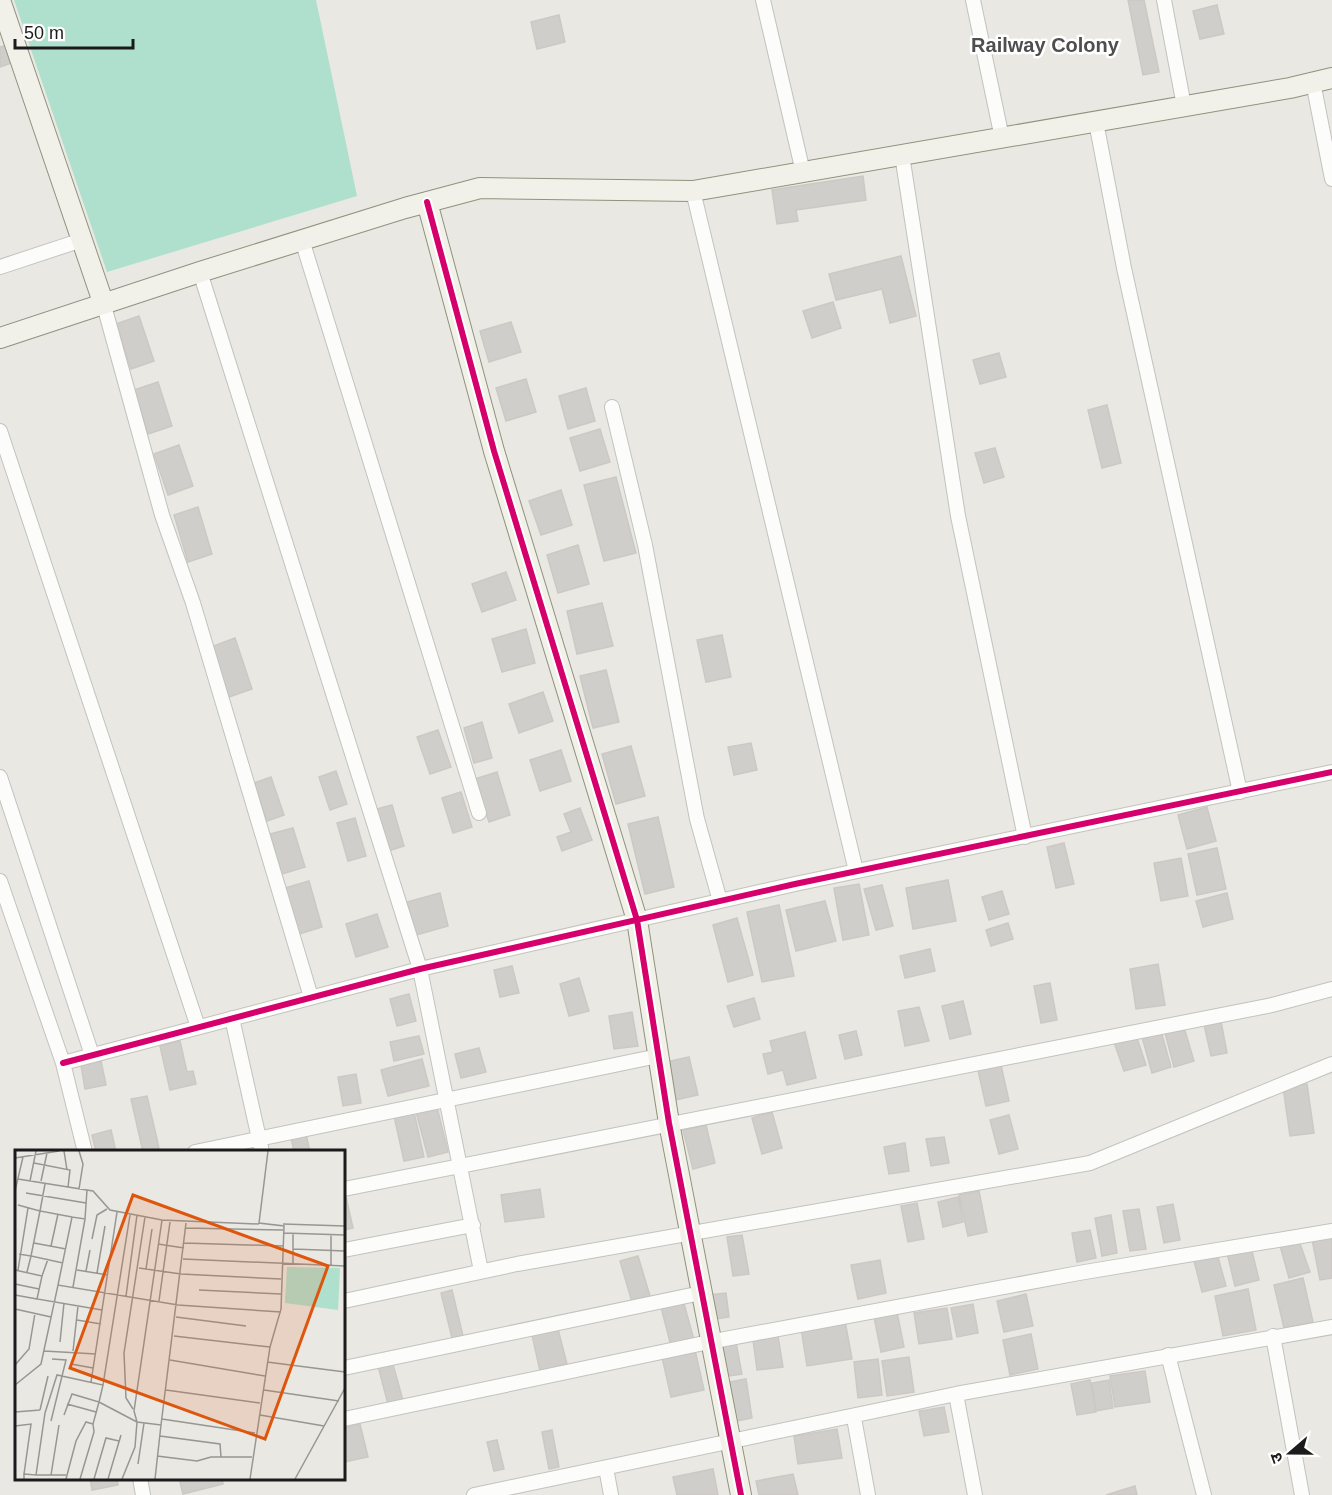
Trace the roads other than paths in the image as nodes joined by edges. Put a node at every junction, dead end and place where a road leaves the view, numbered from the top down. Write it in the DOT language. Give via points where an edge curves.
graph roads {
  1 [pos="0,0"];
  2 [pos="763,0"];
  3 [pos="973,0"];
  4 [pos="1164,0"];
  5 [pos="1323,80"];
  6 [pos="1184,106"];
  7 [pos="1096,122"];
  8 [pos="1002,138"];
  9 [pos="902,155"];
  10 [pos="803,172"];
  11 [pos="1332,179"];
  12 [pos="693,191"];
  13 [pos="427,202"];
  14 [pos="82,240"];
  15 [pos="302,240"];
  16 [pos="0,267"];
  17 [pos="200,272"];
  18 [pos="104,302"];
  19 [pos="0,338"];
  20 [pos="612,407"];
  21 [pos="0,431"];
  22 [pos="1332,772"];
  23 [pos="0,777"];
  24 [pos="1240,792"];
  25 [pos="3,797"];
  26 [pos="479,813"];
  27 [pos="1025,837"];
  28 [pos="856,871"];
  29 [pos="0,881"];
  30 [pos="720,901"];
  31 [pos="637,920"];
  32 [pos="420,969"];
  33 [pos="1332,989"];
  34 [pos="312,997"];
  35 [pos="232,1018"];
  36 [pos="198,1027"];
  37 [pos="92,1055"];
  38 [pos="658,1056"];
  39 [pos="63,1063"];
  40 [pos="1332,1064"];
  41 [pos="444,1099"];
  42 [pos="669,1123"];
  43 [pos="261,1145"];
  44 [pos="85,1150"];
  45 [pos="214,1150"];
  46 [pos="461,1165"];
  47 [pos="345,1189"];
  48 [pos="473,1225"];
  49 [pos="1332,1231"];
  50 [pos="690,1233"];
  51 [pos="345,1250"];
  52 [pos="482,1271"];
  53 [pos="701,1293"];
  54 [pos="345,1301"];
  55 [pos="1332,1327"];
  56 [pos="1273,1336"];
  57 [pos="709,1342"];
  58 [pos="1168,1355"];
  59 [pos="345,1368"];
  60 [pos="956,1394"];
  61 [pos="854,1418"];
  62 [pos="345,1419"];
  63 [pos="730,1440"];
  64 [pos="606,1468"];
  65 [pos="140,1480"];
  66 [pos="143,1495"];
  67 [pos="474,1495"];
  68 [pos="611,1495"];
  69 [pos="741,1495"];
  70 [pos="868,1495"];
  71 [pos="975,1495"];
  72 [pos="1204,1495"];
  73 [pos="1302,1495"];
  1 -- 14 [label="street"];
  2 -- 10 [label="street"];
  3 -- 8 [label="street"];
  4 -- 6 [label="street"];
  5 -- 6 [label="street"];
  5 -- 11 [label="street"];
  6 -- 7 [label="street"];
  7 -- 8 [label="street"];
  7 -- 24 [label="street" via="1124,268"];
  8 -- 9 [label="street"];
  9 -- 10 [label="street"];
  9 -- 27 [label="street" via="958,516"];
  10 -- 12 [label="street"];
  12 -- 13 [label="street" via="480,188"];
  12 -- 28 [label="street"];
  13 -- 15 [label="street"];
  13 -- 31 [label="street" via="494,451"];
  14 -- 16 [label="street"];
  14 -- 18 [label="street"];
  15 -- 17 [label="street"];
  15 -- 26 [label="street"];
  17 -- 18 [label="street"];
  17 -- 32 [label="street"];
  18 -- 19 [label="street"];
  18 -- 34 [label="street" via="162,515 193,603"];
  20 -- 30 [label="street" via="645,545 697,819"];
  21 -- 36 [label="street"];
  22 -- 24 [label="street"];
  23 -- 25 [label="street"];
  24 -- 27 [label="street"];
  25 -- 37 [label="street"];
  27 -- 28 [label="street"];
  28 -- 30 [label="street"];
  29 -- 39 [label="street"];
  30 -- 31 [label="street"];
  31 -- 32 [label="street"];
  31 -- 38 [label="street"];
  32 -- 34 [label="street"];
  32 -- 41 [label="street"];
  33 -- 42 [label="street" via="1272,1005"];
  34 -- 35 [label="street"];
  35 -- 36 [label="street"];
  35 -- 43 [label="street"];
  36 -- 37 [label="street"];
  37 -- 39 [label="street"];
  38 -- 41 [label="street"];
  38 -- 42 [label="street"];
  39 -- 44 [label="street"];
  40 -- 50 [label="street" via="1090,1163"];
  41 -- 43 [label="street"];
  41 -- 46 [label="street"];
  42 -- 46 [label="street"];
  42 -- 50 [label="street"];
  43 -- 45 [label="street"];
  46 -- 47 [label="street"];
  46 -- 48 [label="street"];
  48 -- 51 [label="street"];
  48 -- 52 [label="street"];
  49 -- 57 [label="street" via="1101,1269"];
  50 -- 52 [label="street"];
  50 -- 53 [label="street"];
  52 -- 54 [label="street"];
  53 -- 57 [label="street"];
  53 -- 59 [label="street"];
  55 -- 56 [label="street"];
  56 -- 58 [label="street"];
  56 -- 73 [label="street"];
  57 -- 62 [label="street"];
  57 -- 63 [label="street"];
  58 -- 60 [label="street"];
  58 -- 72 [label="street"];
  60 -- 61 [label="street"];
  60 -- 71 [label="street"];
  61 -- 63 [label="street"];
  61 -- 70 [label="street"];
  63 -- 64 [label="street"];
  63 -- 69 [label="street"];
  64 -- 67 [label="street"];
  64 -- 68 [label="street"];
  65 -- 66 [label="street"];
}
